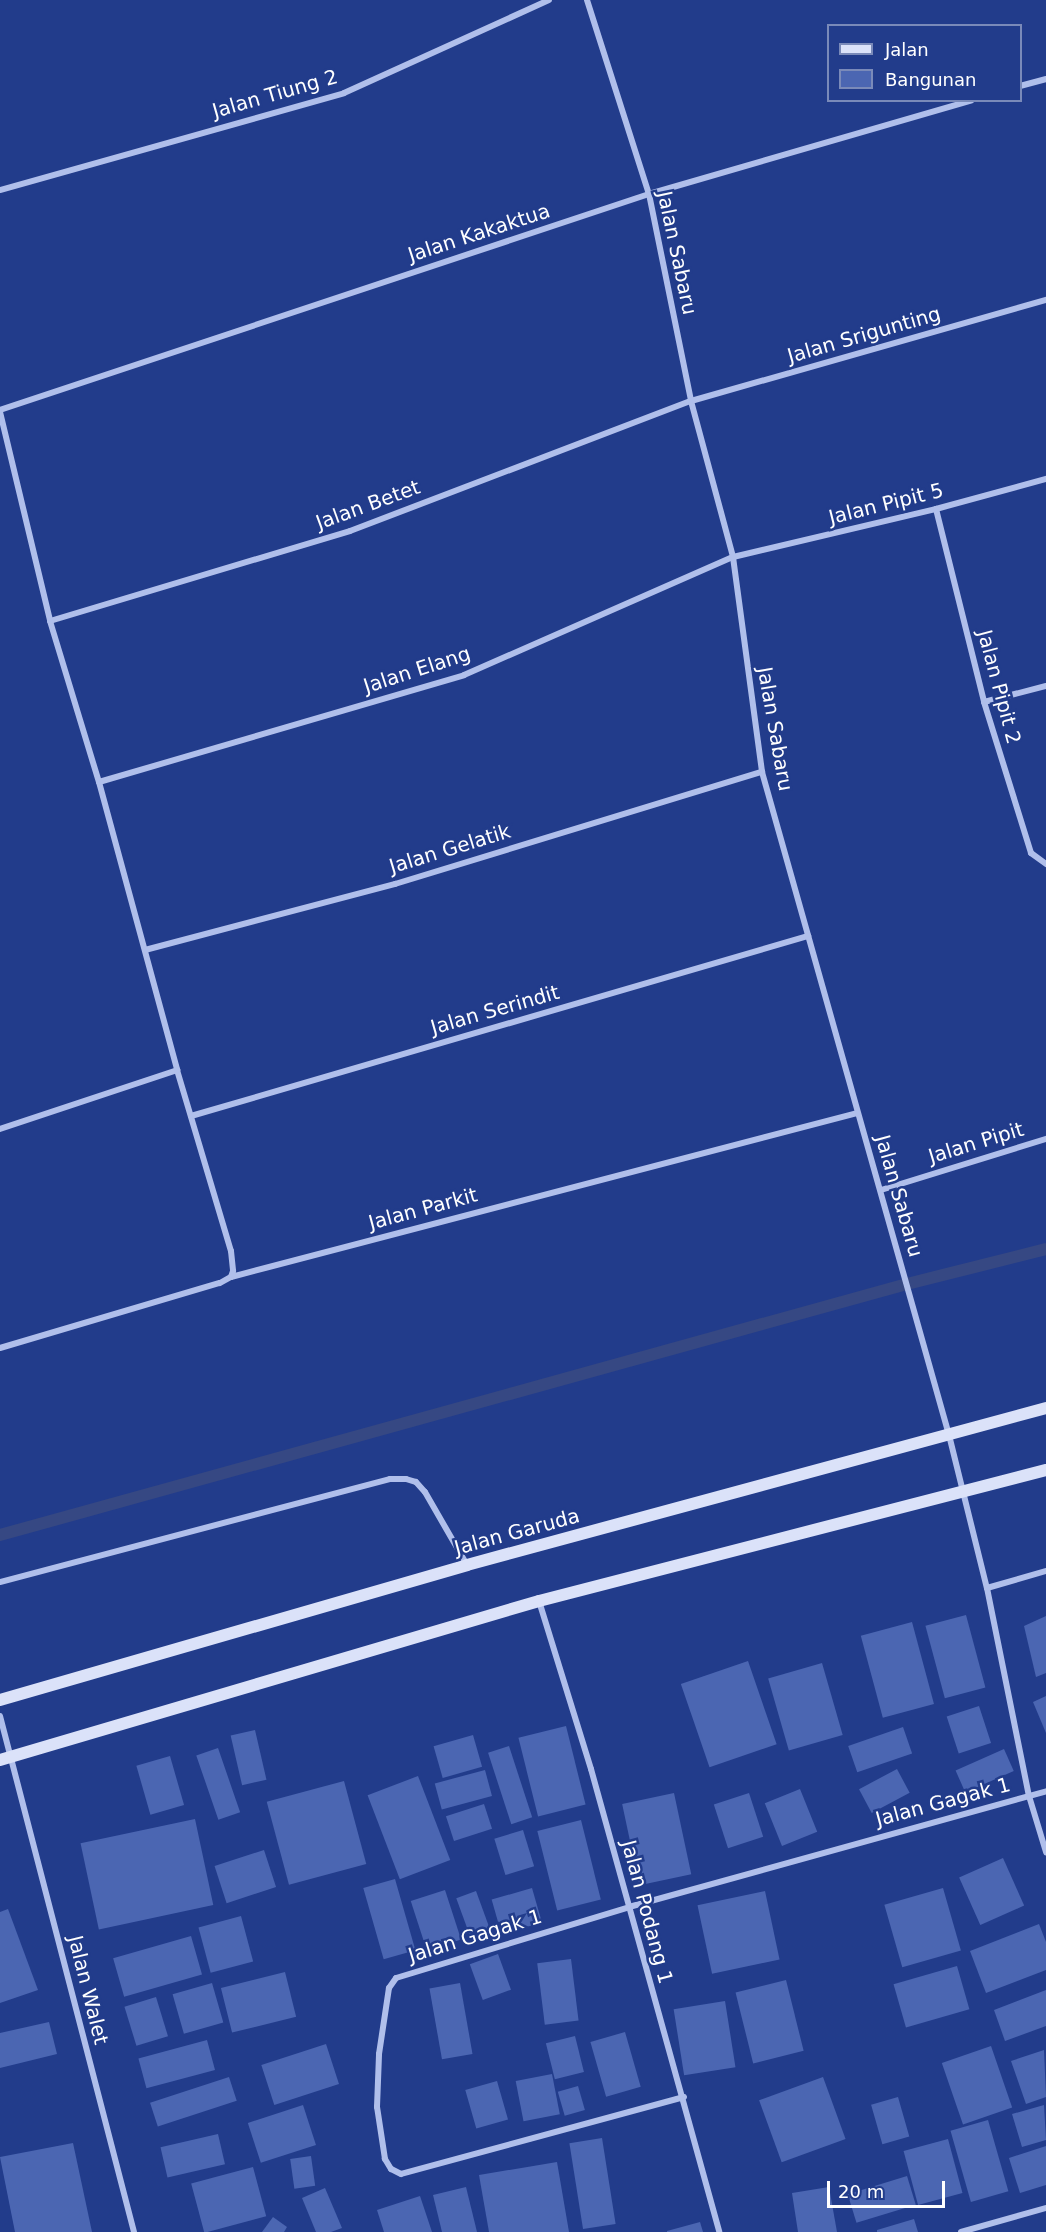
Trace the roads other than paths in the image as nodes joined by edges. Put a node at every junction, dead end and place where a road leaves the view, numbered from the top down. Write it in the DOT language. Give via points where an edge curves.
graph roads {
  1 [pos="549,0"];
  2 [pos="587,0"];
  3 [pos="1046,79"];
  4 [pos="1022,85"];
  5 [pos="965,102"];
  6 [pos="0,190"];
  7 [pos="649,194"];
  8 [pos="1046,300"];
  9 [pos="692,402"];
  10 [pos="0,411"];
  11 [pos="1046,479"];
  12 [pos="936,509"];
  13 [pos="733,557"];
  14 [pos="50,621"];
  15 [pos="1046,686"];
  16 [pos="984,702"];
  17 [pos="762,772"];
  18 [pos="99,782"];
  19 [pos="1046,864"];
  20 [pos="808,936"];
  21 [pos="145,950"];
  22 [pos="177,1070"];
  23 [pos="857,1113"];
  24 [pos="191,1116"];
  25 [pos="0,1129"];
  26 [pos="1046,1139"];
  27 [pos="881,1190"];
  28 [pos="231,1277"];
  29 [pos="0,1348"];
  30 [pos="1046,1408"];
  31 [pos="949,1435"];
  32 [pos="1046,1470"];
  33 [pos="962,1493"];
  34 [pos="467,1565"];
  35 [pos="1046,1571"];
  36 [pos="0,1582"];
  37 [pos="987,1588"];
  38 [pos="539,1601"];
  39 [pos="0,1700"];
  40 [pos="0,1716"];
  41 [pos="6,1758"];
  42 [pos="1046,1791"];
  43 [pos="1029,1796"];
  44 [pos="1046,1852"];
  45 [pos="629,1906"];
  46 [pos="684,2097"];
  47 [pos="1046,2208"];
  48 [pos="134,2232"];
  49 [pos="719,2232"];
  50 [pos="961,2232"];
  1 -- 6 [label="street, Jalan Tiung 2" via="344,93"];
  2 -- 7 [label="street, Jalan Sabaru"];
  3 -- 4 [label="street"];
  5 -- 7 [label="street, Jalan Kakaktua"];
  7 -- 9 [label="street, Jalan Sabaru"];
  7 -- 10 [label="street, Jalan Kakaktua"];
  8 -- 9 [label="street, Jalan Srigunting"];
  9 -- 13 [label="street, Jalan Sabaru"];
  9 -- 14 [label="street, Jalan Betet" via="350,531"];
  10 -- 14 [label="street"];
  11 -- 12 [label="street, Jalan Pipit 5"];
  12 -- 13 [label="street, Jalan Pipit 5"];
  12 -- 16 [label="street, Jalan Pipit 2"];
  13 -- 17 [label="street, Jalan Sabaru"];
  13 -- 18 [label="street, Jalan Elang" via="464,675"];
  14 -- 18 [label="street"];
  15 -- 16 [label="street"];
  16 -- 19 [label="street, Jalan Pipit 2" via="1031,853"];
  17 -- 20 [label="street, Jalan Sabaru"];
  17 -- 21 [label="street, Jalan Gelatik" via="395,884"];
  18 -- 21 [label="street"];
  20 -- 23 [label="street, Jalan Sabaru"];
  20 -- 24 [label="street, Jalan Serindit"];
  21 -- 22 [label="street"];
  22 -- 24 [label="street"];
  22 -- 25 [label="street"];
  23 -- 27 [label="street, Jalan Sabaru"];
  23 -- 28 [label="street, Jalan Parkit"];
  24 -- 28 [label="street" via="231,1251"];
  26 -- 27 [label="street, Jalan Pipit"];
  27 -- 31 [label="street, Jalan Sabaru"];
  28 -- 29 [label="street, Jalan Parkit"];
  30 -- 31 [label="main road, Jalan Garuda"];
  31 -- 33 [label="street, Jalan Sabaru"];
  31 -- 34 [label="main road, Jalan Garuda"];
  32 -- 33 [label="main road"];
  33 -- 37 [label="street, Jalan Sabaru"];
  33 -- 38 [label="main road"];
  34 -- 36 [label="street" via="425,1492 416,1482 398,1479"];
  34 -- 39 [label="main road, Jalan Garuda"];
  35 -- 37 [label="street"];
  37 -- 43 [label="street, Jalan Sabaru"];
  38 -- 41 [label="main road"];
  38 -- 45 [label="street, Jalan Podang 1"];
  40 -- 41 [label="street, Jalan Walet"];
  41 -- 48 [label="street, Jalan Walet"];
  42 -- 43 [label="street, Jalan Gagak 1"];
  43 -- 44 [label="street, Jalan Sabaru"];
  43 -- 45 [label="street, Jalan Gagak 1"];
  45 -- 46 [label="street, Jalan Podang 1"];
  45 -- 46 [label="street, Jalan Gagak 1" via="396,1978 388,1988 379,2054 377,2107 385,2159 391,2169 401,2174"];
  46 -- 49 [label="street, Jalan Podang 1"];
  47 -- 50 [label="street"];
}
